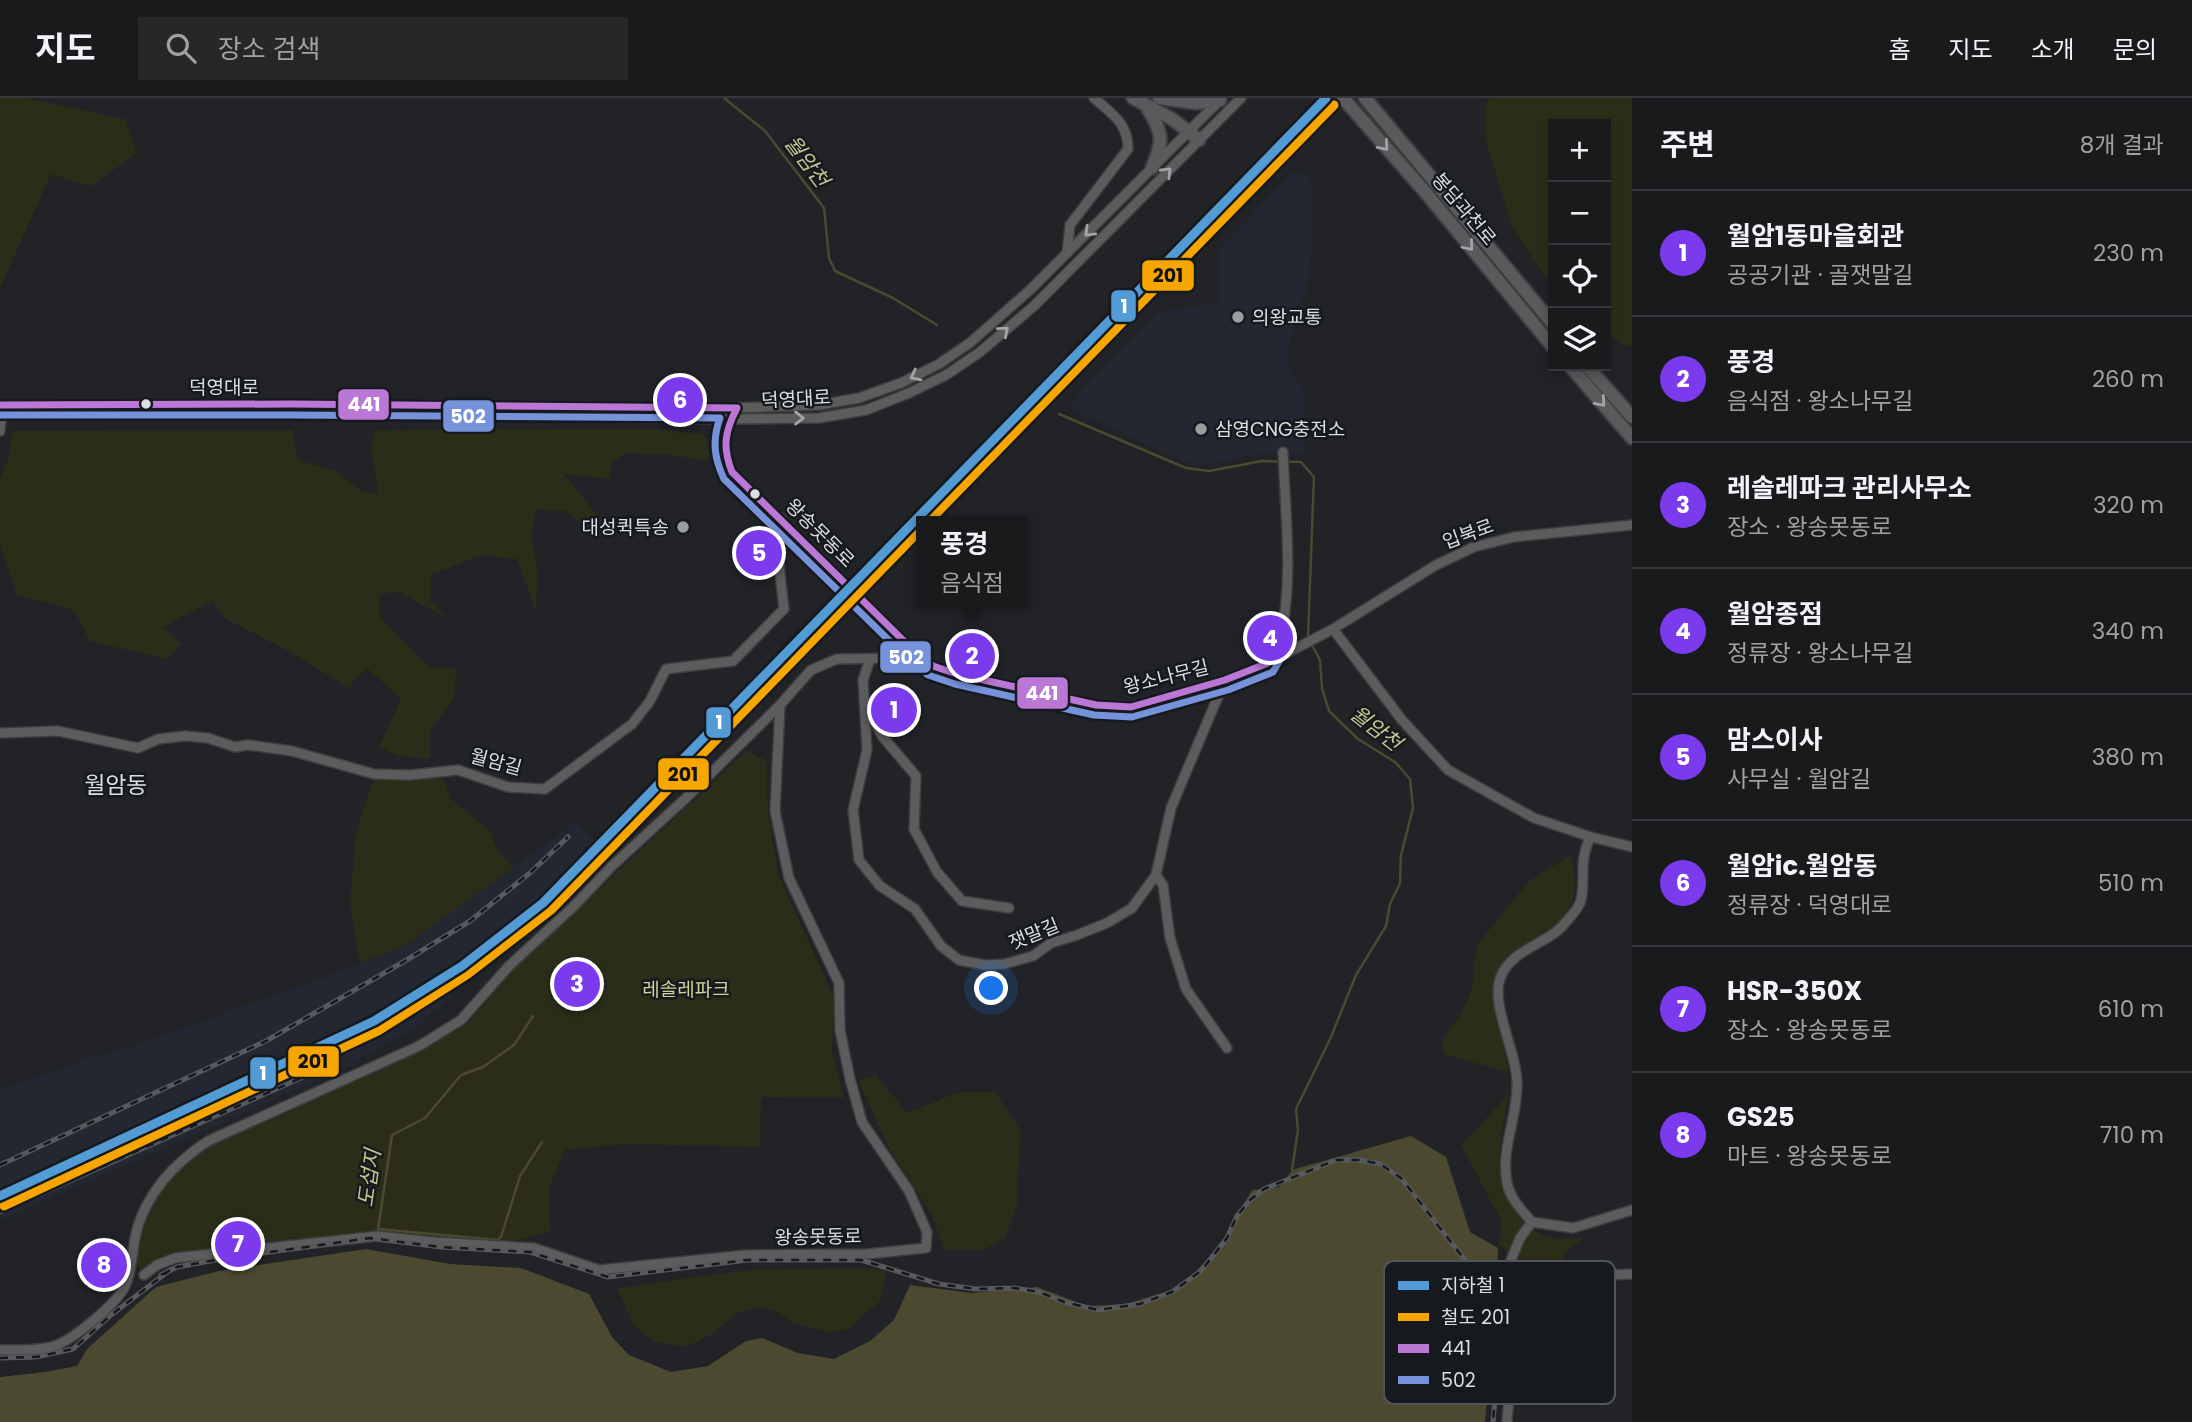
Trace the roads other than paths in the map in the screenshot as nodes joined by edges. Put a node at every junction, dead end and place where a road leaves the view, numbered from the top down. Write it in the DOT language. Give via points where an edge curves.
graph roads {
  1 [pos="1094,98"];
  2 [pos="1133,98"];
  3 [pos="1159,98"];
  4 [pos="1241,98"];
  5 [pos="1343,98"];
  6 [pos="1365,98"];
  7 [pos="1221,99"];
  8 [pos="1147,102"];
  9 [pos="1194,136"];
  10 [pos="1152,169"];
  11 [pos="1067,253"];
  12 [pos="1548,318"];
  13 [pos="1548,341"];
  14 [pos="1574,371"];
  15 [pos="1591,371"];
  16 [pos="737,408"];
  17 [pos="1,409"];
  18 [pos="1632,417"];
  19 [pos="731,419"];
  20 [pos="0,432"];
  21 [pos="1632,438"];
  22 [pos="1283,452"];
  23 [pos="781,519"];
  24 [pos="1632,525"];
  25 [pos="1334,629"];
  26 [pos="912,650"];
  27 [pos="1292,652"];
  28 [pos="870,659"];
  29 [pos="1268,663"];
  30 [pos="1225,680"];
  31 [pos="864,701"];
  32 [pos="780,705"];
  33 [pos="0,733"];
  34 [pos="1591,837"];
  35 [pos="1632,847"];
  36 [pos="1156,875"];
  37 [pos="1009,908"];
  38 [pos="1227,1048"];
  39 [pos="1632,1210"];
  40 [pos="1532,1222"];
  41 [pos="1511,1261"];
  42 [pos="144,1275"];
  43 [pos="0,1350"];
  44 [pos="1508,1404"];
  45 [pos="1507,1422"];
  1 -- 11 [label="street" via="1122,122 1128,149 1070,225"];
  2 -- 8 [label="highway"];
  3 -- 7 [label="highway" via="1196,103"];
  4 -- 9 [label="street"];
  5 -- 13 [label="highway, 봉담과천로, one-way"];
  6 -- 12 [label="highway, 봉담과천로"];
  7 -- 9 [label="street"];
  8 -- 9 [label="highway" via="1162,107"];
  8 -- 10 [label="highway" via="1161,137"];
  9 -- 10 [label="street, 덕영대로"];
  19 -- 9 [label="street, 덕영대로, one-way" via="819,418 866,410 946,375 1035,305"];
  10 -- 11 [label="street, 덕영대로, one-way"];
  11 -- 16 [label="street, 덕영대로, one-way" via="971,342 901,383 859,398 819,405"];
  14 -- 21 [label="highway, one-way"];
  15 -- 18 [label="highway"];
  16 -- 17 [label="street, 덕영대로" via="305,404"];
  16 -- 19 [label="street, 왕송못동로"];
  17 -- 19 [label="street, 덕영대로"];
  17 -- 20 [label="street"];
  19 -- 23 [label="street, 왕송못동로" via="724,434 725,456 732,472"];
  22 -- 29 [label="street" via="1286,601 1279,641"];
  23 -- 26 [label="street, 왕송못동로"];
  23 -- 33 [label="street, 월암길" via="776,538 784,609 733,661 666,669 632,724 545,789 508,787 458,770 374,774 292,751 235,747 208,738 185,736 138,748 58,732"];
  24 -- 25 [label="street, 입북로" via="1514,537 1474,547 1436,565"];
  25 -- 27 [label="street, 입북로"];
  25 -- 34 [label="street" via="1402,720 1448,770 1534,818"];
  26 -- 28 [label="street" via="897,659"];
  26 -- 30 [label="street, 왕소나무길" via="933,666 957,674 1096,705 1131,707"];
  27 -- 29 [label="street, 왕소나무길"];
  28 -- 31 [label="street, 잿말길" via="863,680"];
  28 -- 32 [label="street" via="837,659 811,670"];
  29 -- 30 [label="street, 왕소나무길"];
  30 -- 36 [label="street, 잿말길" via="1171,808"];
  31 -- 36 [label="street, 잿말길" via="867,750 853,810 859,860 880,886 915,909 941,946 959,960 1004,964 1033,956 1051,943 1107,923 1132,908"];
  31 -- 37 [label="street" via="882,736 916,776 914,829 937,872 962,901"];
  32 -- 42 [label="street, 왕송못동로" via="775,811 789,878 839,983 840,1030 862,1122 909,1191 927,1232 926,1248 867,1254 746,1255 599,1270 534,1248 361,1236 175,1258"];
  32 -- 43 [label="street" via="509,966 461,1020 419,1046 195,1149 153,1192 138,1227 125,1286 103,1312 69,1340 52,1347"];
  34 -- 35 [label="street"];
  34 -- 40 [label="street" via="1581,878 1581,902 1564,925 1510,962 1500,977 1499,1012 1514,1053 1518,1085 1505,1167 1508,1189"];
  36 -- 38 [label="street" via="1163,885 1170,938 1186,989"];
  39 -- 40 [label="street" via="1573,1228"];
  40 -- 41 [label="street"];
  44 -- 45 [label="street"];
}
